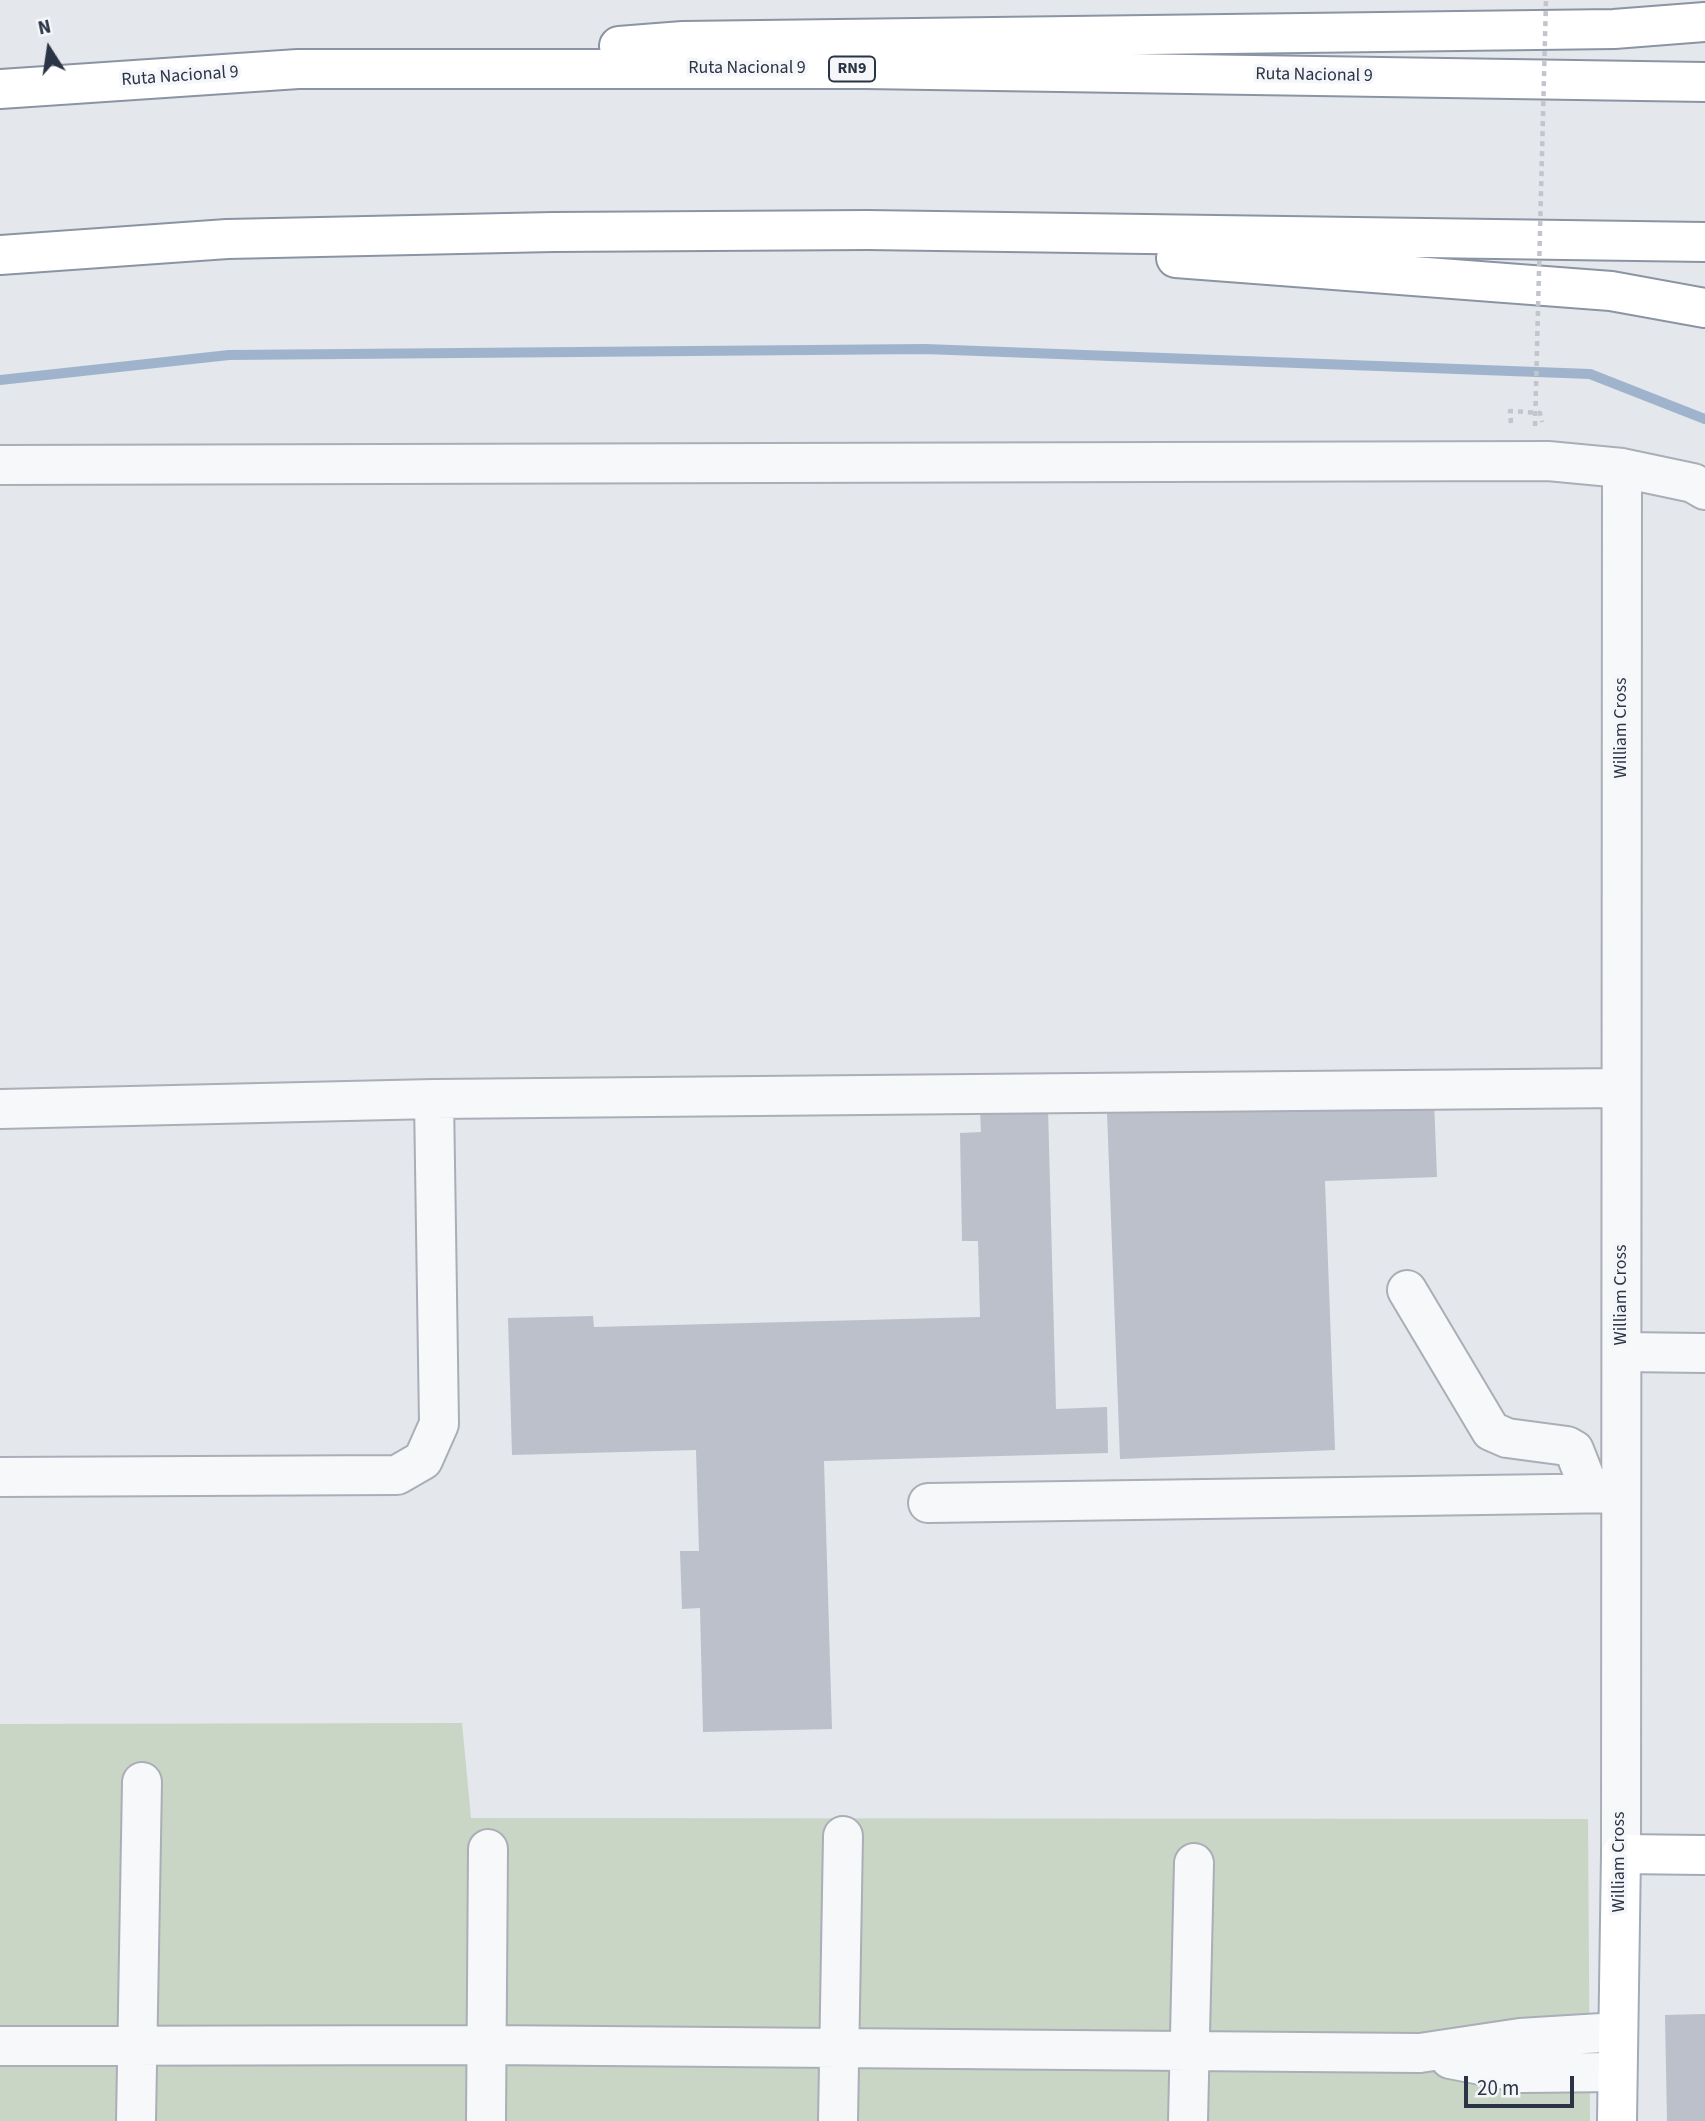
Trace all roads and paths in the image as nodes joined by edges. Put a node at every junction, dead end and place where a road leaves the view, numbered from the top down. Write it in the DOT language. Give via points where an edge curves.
graph roads {
  1 [pos="1546,0"];
  2 [pos="1705,22"];
  3 [pos="298,69"];
  4 [pos="1705,82"];
  5 [pos="0,89"];
  6 [pos="867,230"];
  7 [pos="1705,242"];
  8 [pos="0,255"];
  9 [pos="1705,308"];
  10 [pos="1540,413"];
  11 [pos="0,465"];
  12 [pos="1622,468"];
  13 [pos="1705,490"];
  14 [pos="1621,1088"];
  15 [pos="434,1099"];
  16 [pos="0,1109"];
  17 [pos="1407,1290"];
  18 [pos="1622,1352"];
  19 [pos="1705,1353"];
  20 [pos="0,1477"];
  21 [pos="1606,1493"];
  22 [pos="928,1503"];
  23 [pos="142,1782"];
  24 [pos="843,1836"];
  25 [pos="488,1849"];
  26 [pos="1620,1854"];
  27 [pos="1705,1855"];
  28 [pos="1194,1863"];
  29 [pos="1618,2032"];
  30 [pos="137,2045"];
  31 [pos="487,2045"];
  32 [pos="0,2046"];
  33 [pos="840,2048"];
  34 [pos="1191,2051"];
  35 [pos="1420,2053"];
  36 [pos="1617,2072"];
  37 [pos="136,2121"];
  38 [pos="486,2121"];
  39 [pos="838,2121"];
  40 [pos="1188,2121"];
  41 [pos="1617,2121"];
  1 -- 10 [label="path, bridge" via="1535,426 1511,424 1510,411"];
  2 -- 3 [label="main road" via="1615,29 683,41"];
  3 -- 4 [label="main road, Ruta Nacional 9 / RN9" via="865,69"];
  3 -- 5 [label="main road, Ruta Nacional 9 / RN9"];
  6 -- 7 [label="main road"];
  6 -- 8 [label="main road" via="227,239"];
  6 -- 9 [label="main road" via="1611,291"];
  11 -- 12 [label="street" via="1548,461"];
  12 -- 13 [label="street" via="1693,483"];
  12 -- 14 [label="street, William Cross"];
  14 -- 15 [label="street"];
  14 -- 18 [label="street, William Cross"];
  15 -- 16 [label="street"];
  15 -- 20 [label="street" via="439,1424 423,1460 397,1475"];
  17 -- 21 [label="street" via="1491,1431 1507,1438 1567,1446"];
  18 -- 19 [label="street"];
  18 -- 21 [label="street, William Cross"];
  21 -- 22 [label="street"];
  21 -- 26 [label="street, William Cross"];
  23 -- 30 [label="street"];
  24 -- 33 [label="street"];
  25 -- 31 [label="street"];
  26 -- 27 [label="main road"];
  26 -- 29 [label="main road, William Cross"];
  28 -- 34 [label="street"];
  29 -- 35 [label="street" via="1520,2038"];
  29 -- 36 [label="main road, William Cross"];
  30 -- 31 [label="street"];
  30 -- 32 [label="street"];
  30 -- 37 [label="street"];
  31 -- 33 [label="street"];
  31 -- 38 [label="street"];
  33 -- 34 [label="street"];
  33 -- 39 [label="street"];
  34 -- 35 [label="street"];
  34 -- 40 [label="street"];
  35 -- 36 [label="street" via="1522,2073"];
  36 -- 41 [label="main road, William Cross"];
}
